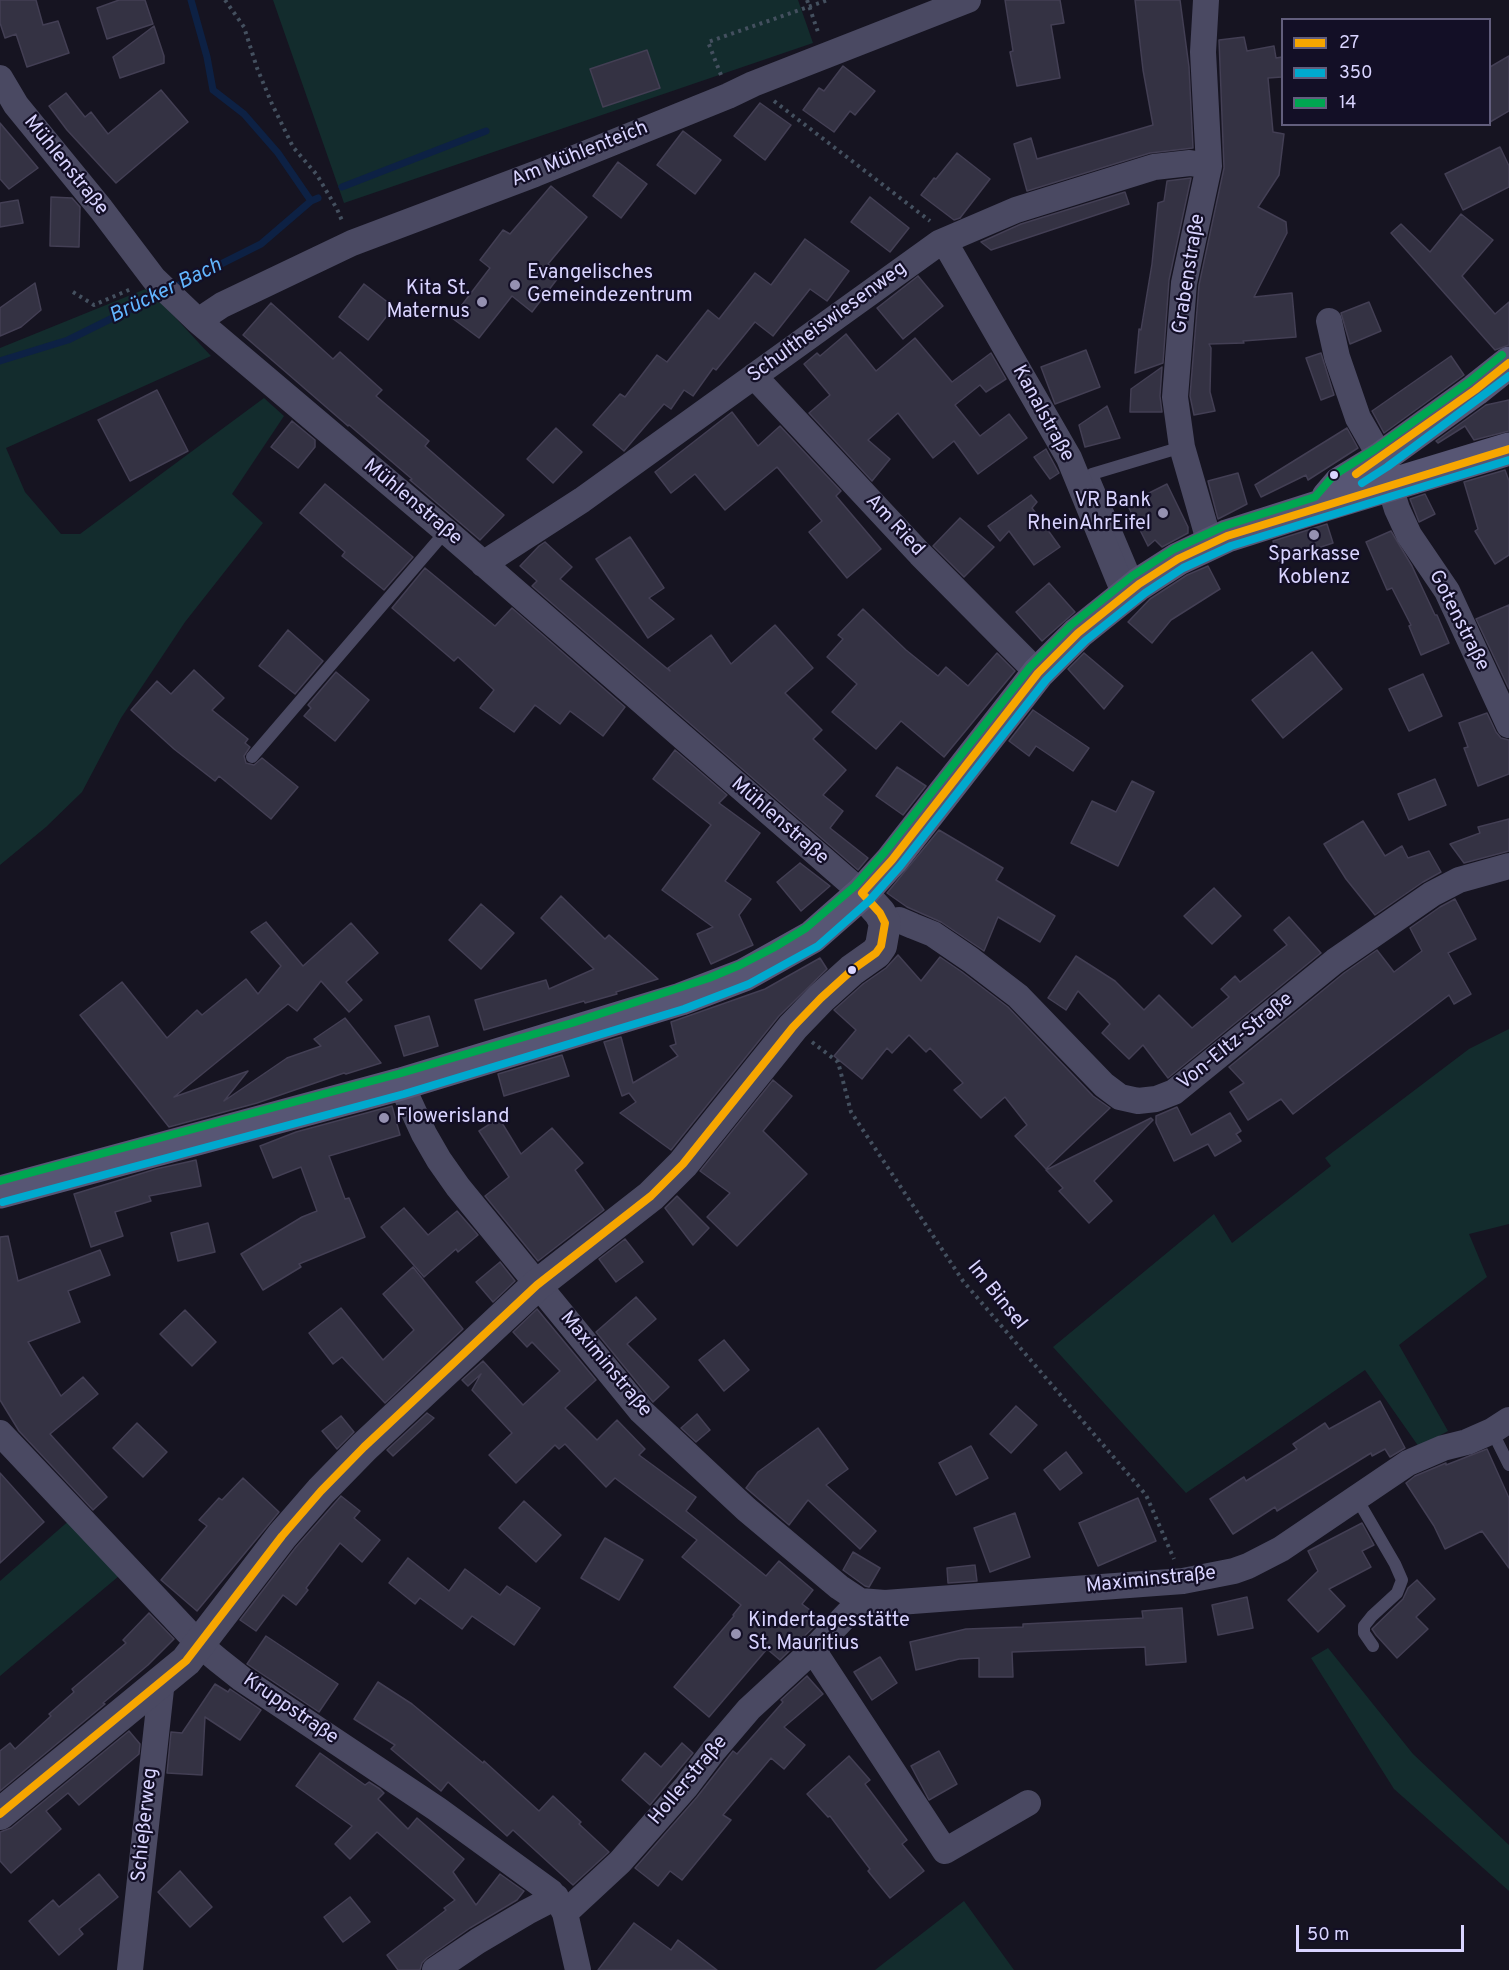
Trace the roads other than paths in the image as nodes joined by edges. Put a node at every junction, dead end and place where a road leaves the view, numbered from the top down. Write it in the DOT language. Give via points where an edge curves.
graph roads {
  1 [pos="968,0"];
  2 [pos="1206,0"];
  3 [pos="0,78"];
  4 [pos="1209,166"];
  5 [pos="941,242"];
  6 [pos="190,313"];
  7 [pos="1329,321"];
  8 [pos="1509,363"];
  9 [pos="754,376"];
  10 [pos="1182,447"];
  11 [pos="1509,449"];
  12 [pos="1386,472"];
  13 [pos="446,531"];
  14 [pos="1210,543"];
  15 [pos="483,564"];
  16 [pos="1132,590"];
  17 [pos="1038,673"];
  18 [pos="1509,725"];
  19 [pos="252,756"];
  20 [pos="1509,866"];
  21 [pos="862,893"];
  22 [pos="885,922"];
  23 [pos="401,1084"];
  24 [pos="0,1192"];
  25 [pos="537,1285"];
  26 [pos="1501,1425"];
  27 [pos="0,1433"];
  28 [pos="1509,1466"];
  29 [pos="1356,1497"];
  30 [pos="860,1601"];
  31 [pos="199,1644"];
  32 [pos="1372,1646"];
  33 [pos="813,1650"];
  34 [pos="162,1680"];
  35 [pos="1028,1803"];
  36 [pos="0,1814"];
  37 [pos="561,1905"];
  38 [pos="130,1970"];
  39 [pos="435,1970"];
  40 [pos="578,1970"];
  1 -- 6 [label="street, Am Mühlenteich" via="352,243 222,305"];
  2 -- 4 [label="street, Grabenstraße" via="1203,52"];
  3 -- 6 [label="street, Mühlenstraße" via="16,105 156,280"];
  4 -- 5 [label="street, Schultheiswiesenweg" via="1154,167 1016,210"];
  4 -- 10 [label="street, Grabenstraße" via="1184,283 1175,397"];
  5 -- 9 [label="street, Schultheiswiesenweg"];
  5 -- 16 [label="street, Kanalstraße" via="1069,458"];
  6 -- 13 [label="street, Mühlenstraße"];
  7 -- 12 [label="street, Gotenstraße" via="1336,357 1358,418"];
  8 -- 12 [label="main road"];
  9 -- 15 [label="street, Schultheiswiesenweg" via="582,500"];
  9 -- 17 [label="street, Am Ried" via="920,554"];
  10 -- 14 [label="street, Grabenstraße"];
  10 -- 16 [label="lane" via="1092,474"];
  11 -- 12 [label="main road"];
  12 -- 14 [label="main road" via="1340,483 1321,506"];
  12 -- 18 [label="street, Gotenstraße" via="1409,535 1447,591"];
  13 -- 15 [label="street, Mühlenstraße"];
  13 -- 19 [label="lane"];
  14 -- 16 [label="main road"];
  15 -- 21 [label="street, Mühlenstraße"];
  16 -- 17 [label="main road" via="1078,633"];
  17 -- 21 [label="main road"];
  20 -- 22 [label="street, Von-Eltz-Straße" via="1459,880 1432,894 1335,962 1174,1092 1138,1101 1120,1097 1104,1085 1018,996 971,960 933,934 899,920"];
  21 -- 22 [label="street"];
  21 -- 23 [label="main road" via="812,937 713,988"];
  22 -- 25 [label="street" via="876,953 793,1027 683,1164 651,1196"];
  23 -- 24 [label="main road"];
  23 -- 25 [label="street, Maximinstraße" via="439,1160"];
  25 -- 30 [label="street, Maximinstraße" via="641,1411 746,1509"];
  25 -- 31 [label="street" via="321,1491"];
  26 -- 28 [label="lane"];
  26 -- 29 [label="street, Maximinstraße" via="1408,1463"];
  27 -- 31 [label="street, Kruppstraße"];
  29 -- 30 [label="street, Maximinstraße" via="1281,1549 1248,1566 1183,1581 885,1603"];
  29 -- 32 [label="lane" via="1402,1580 1397,1593 1364,1626"];
  30 -- 33 [label="street"];
  31 -- 34 [label="street" via="186,1661"];
  31 -- 37 [label="street, Kruppstraße" via="242,1678 437,1809 551,1892"];
  33 -- 35 [label="street" via="945,1851"];
  33 -- 37 [label="street, Hollerstraße" via="749,1709 620,1862"];
  34 -- 36 [label="street"];
  34 -- 38 [label="street, Schießerweg"];
  37 -- 39 [label="street, Hollerstraße" via="517,1918"];
  37 -- 40 [label="street"];
}
